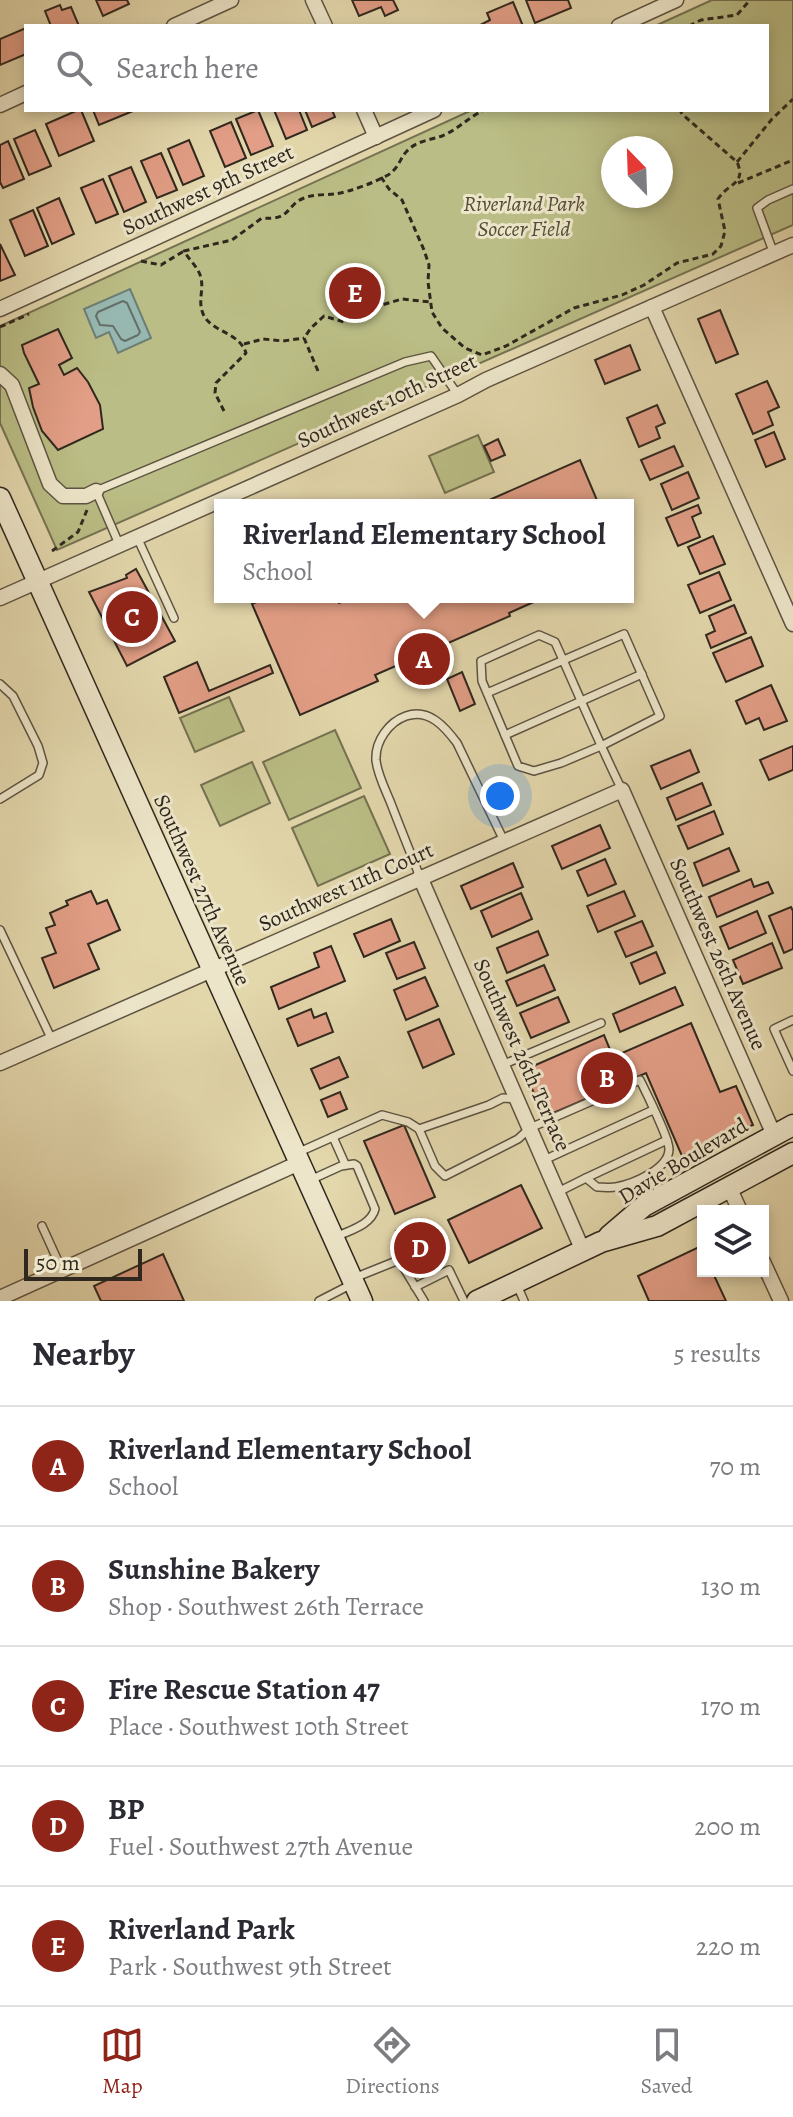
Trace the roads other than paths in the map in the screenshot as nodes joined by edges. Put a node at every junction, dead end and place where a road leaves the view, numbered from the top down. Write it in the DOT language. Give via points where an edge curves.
graph roads {
  1 [pos="231,0"];
  2 [pos="313,0"];
  3 [pos="676,0"];
  4 [pos="178,24"];
  5 [pos="324,24"];
  6 [pos="623,24"];
  7 [pos="24,94"];
  8 [pos="0,105"];
  9 [pos="365,112"];
  10 [pos="430,112"];
  11 [pos="376,137"];
  12 [pos="793,189"];
  13 [pos="793,245"];
  14 [pos="774,254"];
  15 [pos="652,307"];
  16 [pos="0,309"];
  17 [pos="0,374"];
  18 [pos="458,395"];
  19 [pos="96,491"];
  20 [pos="0,498"];
  21 [pos="223,499"];
  22 [pos="214,503"];
  23 [pos="137,537"];
  24 [pos="119,545"];
  25 [pos="37,581"];
  26 [pos="0,598"];
  27 [pos="174,618"];
  28 [pos="793,624"];
  29 [pos="563,661"];
  30 [pos="642,674"];
  31 [pos="0,684"];
  32 [pos="487,693"];
  33 [pos="581,701"];
  34 [pos="505,735"];
  35 [pos="601,746"];
  36 [pos="622,790"];
  37 [pos="0,799"];
  38 [pos="504,841"];
  39 [pos="420,877"];
  40 [pos="0,930"];
  41 [pos="212,970"];
  42 [pos="793,1020"];
  43 [pos="601,1023"];
  44 [pos="52,1041"];
  45 [pos="0,1063"];
  46 [pos="502,1065"];
  47 [pos="793,1071"];
  48 [pos="518,1099"];
  49 [pos="653,1110"];
  50 [pos="793,1125"];
  51 [pos="530,1128"];
  52 [pos="419,1129"];
  53 [pos="774,1135"];
  54 [pos="333,1137"];
  55 [pos="667,1140"];
  56 [pos="793,1153"];
  57 [pos="544,1160"];
  58 [pos="345,1164"];
  59 [pos="301,1166"];
  60 [pos="644,1177"];
  61 [pos="586,1178"];
  62 [pos="729,1187"];
  63 [pos="558,1192"];
  64 [pos="656,1200"];
  65 [pos="737,1205"];
  66 [pos="42,1226"];
  67 [pos="334,1238"];
  68 [pos="592,1247"];
  69 [pos="62,1270"];
  70 [pos="769,1275"];
  71 [pos="415,1287"];
  72 [pos="356,1288"];
  73 [pos="520,1292"];
  74 [pos="0,1298"];
  75 [pos="319,1301"];
  76 [pos="424,1301"];
  77 [pos="464,1301"];
  78 [pos="477,1301"];
  79 [pos="781,1301"];
  1 -- 4 [label="street"];
  2 -- 5 [label="street"];
  3 -- 6 [label="street"];
  7 -- 8 [label="street"];
  9 -- 11 [label="street"];
  10 -- 11 [label="street, Southwest 9th Street"];
  11 -- 16 [label="street, Southwest 9th Street"];
  12 -- 14 [label="lane" via="757,208"];
  13 -- 14 [label="street, Southwest 10th Street"];
  14 -- 15 [label="street, Southwest 10th Street"];
  15 -- 18 [label="street, Southwest 10th Street"];
  15 -- 28 [label="street"];
  17 -- 19 [label="street" via="12,385 50,484 63,496"];
  18 -- 19 [label="lane" via="431,356 405,362"];
  18 -- 21 [label="street, Southwest 10th Street"];
  19 -- 24 [label="lane"];
  20 -- 25 [label="street, Southwest 27th Avenue"];
  22 -- 23 [label="street, Southwest 10th Street"];
  23 -- 24 [label="street, Southwest 10th Street"];
  23 -- 27 [label="lane"];
  24 -- 25 [label="street, Southwest 10th Street"];
  25 -- 26 [label="street, Southwest 10th Street"];
  25 -- 41 [label="street, Southwest 27th Avenue"];
  29 -- 30 [label="lane" via="624,634"];
  29 -- 32 [label="lane"];
  29 -- 32 [label="lane" via="555,642 539,635 481,661"];
  29 -- 33 [label="lane"];
  30 -- 33 [label="lane"];
  30 -- 35 [label="lane" via="660,716"];
  31 -- 37 [label="lane" via="13,696 43,763 39,775"];
  32 -- 34 [label="lane"];
  33 -- 34 [label="lane"];
  33 -- 35 [label="lane"];
  34 -- 35 [label="lane" via="518,766 534,771"];
  35 -- 36 [label="lane"];
  36 -- 38 [label="street, Southwest 11th Court"];
  36 -- 53 [label="street, Southwest 26th Avenue"];
  38 -- 39 [label="street, Southwest 11th Court"];
  38 -- 39 [label="lane" via="457,743 433,718 408,715 386,731 376,762"];
  39 -- 41 [label="street, Southwest 11th Court"];
  39 -- 46 [label="street, Southwest 26th Terrace"];
  40 -- 44 [label="lane"];
  41 -- 44 [label="street, Southwest 11th Court"];
  41 -- 59 [label="street, Southwest 27th Avenue"];
  42 -- 47 [label="lane" via="774,1029"];
  43 -- 46 [label="lane"];
  44 -- 45 [label="street, Southwest 11th Court"];
  46 -- 48 [label="street, Southwest 26th Terrace"];
  48 -- 51 [label="street, Southwest 26th Terrace"];
  48 -- 52 [label="lane" via="503,1098"];
  49 -- 51 [label="lane" via="640,1080"];
  49 -- 55 [label="lane"];
  49 -- 57 [label="lane"];
  50 -- 53 [label="street, Davie Boulevard"];
  51 -- 52 [label="lane" via="445,1176"];
  51 -- 57 [label="street, Southwest 26th Terrace"];
  52 -- 54 [label="lane" via="382,1115"];
  53 -- 64 [label="street, Davie Boulevard"];
  54 -- 58 [label="lane"];
  54 -- 59 [label="lane"];
  55 -- 60 [label="lane" via="667,1160"];
  55 -- 61 [label="lane"];
  56 -- 62 [label="street, Davie Boulevard"];
  57 -- 63 [label="street, Southwest 26th Terrace"];
  58 -- 59 [label="lane"];
  58 -- 67 [label="lane" via="357,1166 374,1216"];
  59 -- 67 [label="street, Southwest 27th Avenue"];
  59 -- 69 [label="street"];
  60 -- 61 [label="lane" via="616,1187 597,1187"];
  60 -- 64 [label="lane"];
  61 -- 63 [label="lane"];
  62 -- 65 [label="street"];
  62 -- 68 [label="street, Davie Boulevard" via="657,1226"];
  63 -- 68 [label="street, Southwest 26th Terrace"];
  64 -- 68 [label="street, Davie Boulevard"];
  66 -- 69 [label="lane"];
  67 -- 72 [label="street, Southwest 27th Avenue"];
  68 -- 73 [label="street, Davie Boulevard"];
  69 -- 74 [label="street"];
  70 -- 79 [label="street"];
  71 -- 72 [label="lane" via="399,1260"];
  71 -- 76 [label="lane"];
  71 -- 77 [label="lane" via="449,1270"];
  72 -- 75 [label="lane"];
  73 -- 78 [label="street, Davie Boulevard"];
}
